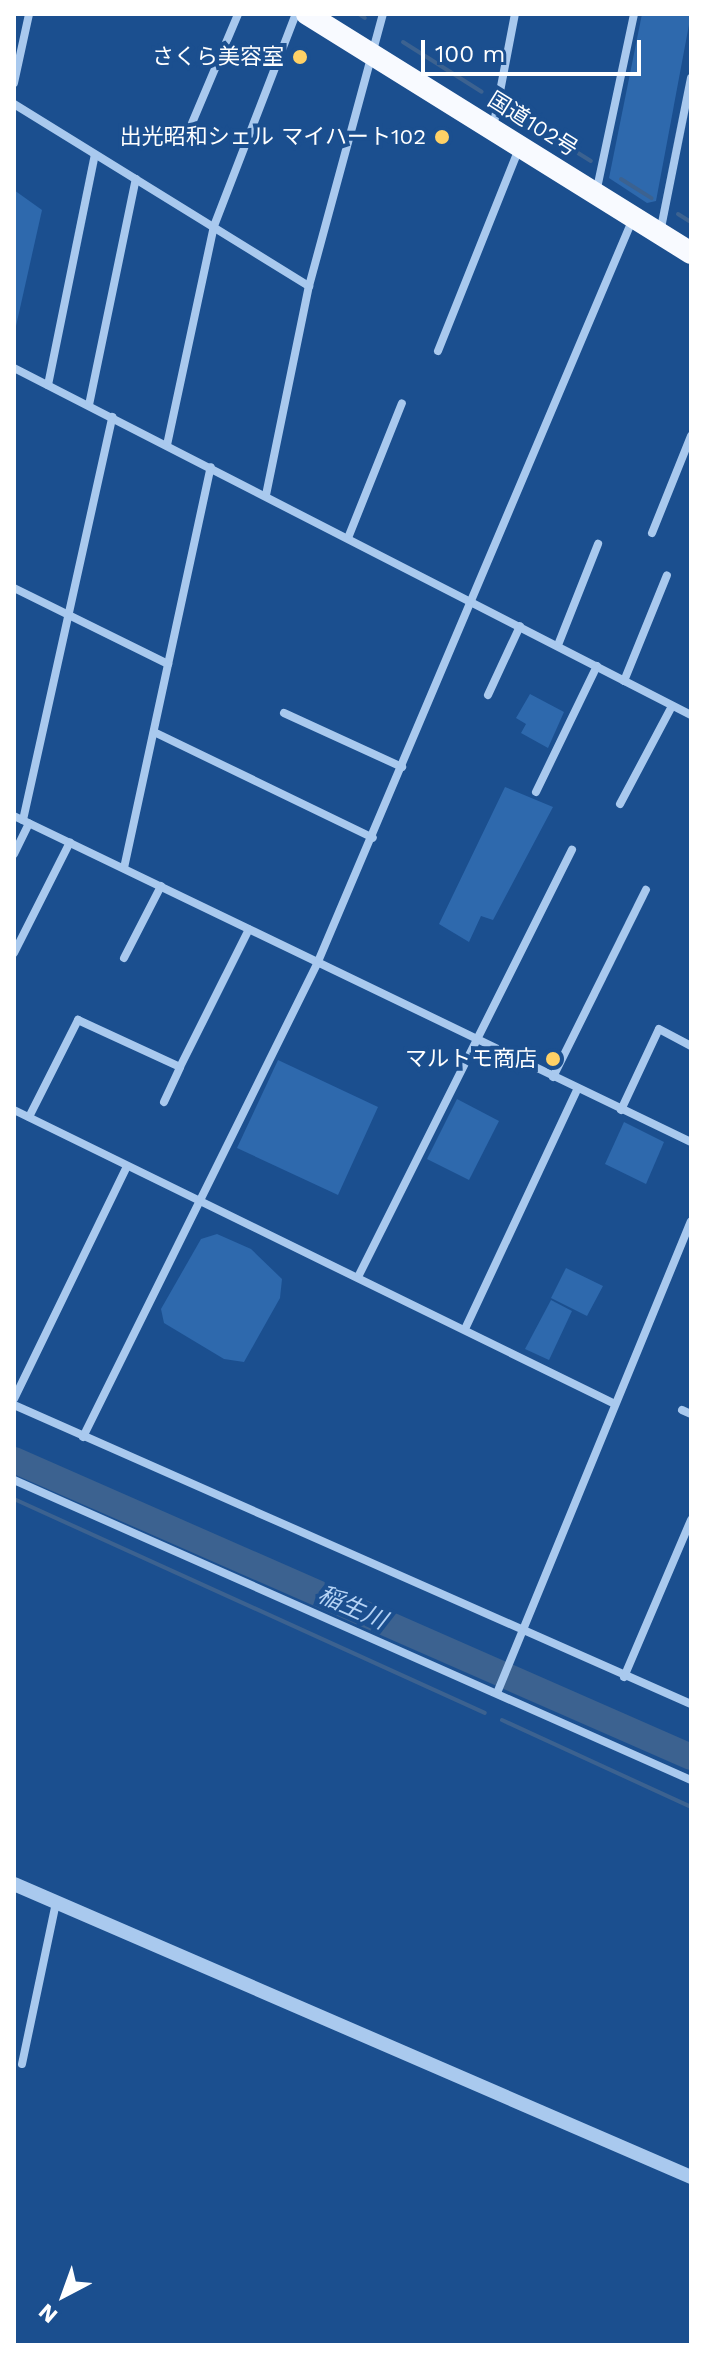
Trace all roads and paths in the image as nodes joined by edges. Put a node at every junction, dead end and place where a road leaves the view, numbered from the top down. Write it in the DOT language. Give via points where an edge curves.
graph roads {
  1 [pos="29,14"];
  2 [pos="238,14"];
  3 [pos="296,14"];
  4 [pos="307,14"];
  5 [pos="383,14"];
  6 [pos="515,14"];
  7 [pos="634,14"];
  8 [pos="375,56"];
  9 [pos="691,78"];
  10 [pos="14,81"];
  11 [pos="14,104"];
  12 [pos="492,129"];
  13 [pos="184,142"];
  14 [pos="520,146"];
  15 [pos="95,155"];
  16 [pos="136,179"];
  17 [pos="596,194"];
  18 [pos="634,217"];
  19 [pos="214,226"];
  20 [pos="660,234"];
  21 [pos="691,253"];
  22 [pos="309,286"];
  23 [pos="438,351"];
  24 [pos="14,368"];
  25 [pos="48,385"];
  26 [pos="402,403"];
  27 [pos="89,405"];
  28 [pos="112,417"];
  29 [pos="691,436"];
  30 [pos="167,445"];
  31 [pos="211,467"];
  32 [pos="266,495"];
  33 [pos="652,533"];
  34 [pos="348,538"];
  35 [pos="598,544"];
  36 [pos="667,575"];
  37 [pos="14,588"];
  38 [pos="472,601"];
  39 [pos="69,615"];
  40 [pos="520,626"];
  41 [pos="558,645"];
  42 [pos="168,664"];
  43 [pos="597,666"];
  44 [pos="624,681"];
  45 [pos="488,695"];
  46 [pos="672,706"];
  47 [pos="284,713"];
  48 [pos="691,715"];
  49 [pos="154,732"];
  50 [pos="402,767"];
  51 [pos="536,792"];
  52 [pos="620,804"];
  53 [pos="14,816"];
  54 [pos="26,821"];
  55 [pos="373,838"];
  56 [pos="70,842"];
  57 [pos="572,850"];
  58 [pos="14,854"];
  59 [pos="124,868"];
  60 [pos="161,886"];
  61 [pos="646,890"];
  62 [pos="249,929"];
  63 [pos="14,953"];
  64 [pos="124,958"];
  65 [pos="317,964"];
  66 [pos="474,1041"];
  67 [pos="691,1046"];
  68 [pos="180,1067"];
  69 [pos="553,1077"];
  70 [pos="578,1088"];
  71 [pos="164,1102"];
  72 [pos="14,1110"];
  73 [pos="621,1110"];
  74 [pos="29,1117"];
  75 [pos="691,1142"];
  76 [pos="127,1166"];
  77 [pos="201,1202"];
  78 [pos="691,1221"];
  79 [pos="358,1277"];
  80 [pos="465,1329"];
  81 [pos="14,1402"];
  82 [pos="613,1403"];
  83 [pos="83,1437"];
  84 [pos="14,1480"];
  85 [pos="691,1520"];
  86 [pos="520,1633"];
  87 [pos="624,1677"];
  88 [pos="499,1689"];
  89 [pos="691,1704"];
  90 [pos="691,1780"];
  91 [pos="14,1884"];
  92 [pos="56,1902"];
  93 [pos="22,2064"];
  94 [pos="691,2177"];
  1 -- 10 [label="street"];
  2 -- 13 [label="street"];
  3 -- 19 [label="street"];
  4 -- 8 [label="highway, 国道102号"];
  5 -- 8 [label="street"];
  6 -- 12 [label="street"];
  7 -- 17 [label="street"];
  8 -- 12 [label="highway, 国道102号"];
  8 -- 22 [label="street"];
  9 -- 20 [label="street"];
  11 -- 15 [label="street"];
  12 -- 14 [label="highway, 国道102号"];
  14 -- 17 [label="highway, 国道102号"];
  14 -- 23 [label="street"];
  15 -- 16 [label="street"];
  15 -- 25 [label="street"];
  16 -- 19 [label="street"];
  16 -- 27 [label="street"];
  17 -- 18 [label="highway, 国道102号"];
  18 -- 20 [label="highway, 国道102号"];
  18 -- 38 [label="street"];
  19 -- 22 [label="street"];
  19 -- 30 [label="street"];
  20 -- 21 [label="highway, 国道102号"];
  22 -- 32 [label="street"];
  24 -- 25 [label="street"];
  25 -- 27 [label="street"];
  26 -- 34 [label="street"];
  27 -- 28 [label="street"];
  28 -- 30 [label="street"];
  28 -- 39 [label="street"];
  29 -- 33 [label="street"];
  30 -- 31 [label="street"];
  31 -- 32 [label="street"];
  31 -- 42 [label="street"];
  32 -- 34 [label="street"];
  34 -- 38 [label="street"];
  35 -- 41 [label="street"];
  36 -- 44 [label="street"];
  37 -- 39 [label="street"];
  38 -- 40 [label="street"];
  38 -- 50 [label="street"];
  39 -- 42 [label="street"];
  39 -- 54 [label="street"];
  40 -- 41 [label="street"];
  40 -- 45 [label="street"];
  41 -- 43 [label="street"];
  42 -- 49 [label="street"];
  43 -- 44 [label="street"];
  43 -- 51 [label="street"];
  44 -- 46 [label="street"];
  46 -- 48 [label="street"];
  46 -- 52 [label="street"];
  47 -- 50 [label="street"];
  49 -- 55 [label="street"];
  49 -- 59 [label="street"];
  50 -- 55 [label="street"];
  53 -- 54 [label="street"];
  54 -- 56 [label="street"];
  54 -- 58 [label="street"];
  55 -- 65 [label="street"];
  56 -- 59 [label="street"];
  56 -- 63 [label="street"];
  57 -- 66 [label="street"];
  59 -- 60 [label="street"];
  60 -- 62 [label="street"];
  60 -- 64 [label="street"];
  61 -- 69 [label="street"];
  62 -- 65 [label="street"];
  62 -- 68 [label="street"];
  65 -- 66 [label="street"];
  65 -- 77 [label="street"];
  66 -- 69 [label="street"];
  66 -- 79 [label="street"];
  67 -- 73 [label="street" via="659,1029"];
  68 -- 71 [label="street"];
  68 -- 74 [label="street" via="78,1020"];
  69 -- 70 [label="street"];
  70 -- 73 [label="street"];
  70 -- 80 [label="street"];
  72 -- 74 [label="street"];
  73 -- 75 [label="street"];
  74 -- 76 [label="street"];
  76 -- 77 [label="street"];
  76 -- 81 [label="street"];
  77 -- 79 [label="street"];
  77 -- 83 [label="street"];
  78 -- 82 [label="street"];
  79 -- 80 [label="street"];
  80 -- 82 [label="street"];
  81 -- 83 [label="street"];
  82 -- 86 [label="street"];
  83 -- 86 [label="street"];
  84 -- 88 [label="street"];
  85 -- 87 [label="street"];
  86 -- 87 [label="street"];
  86 -- 88 [label="street"];
  87 -- 89 [label="street"];
  88 -- 90 [label="street"];
  91 -- 92 [label="street"];
  92 -- 93 [label="street"];
  92 -- 94 [label="street"];
}
